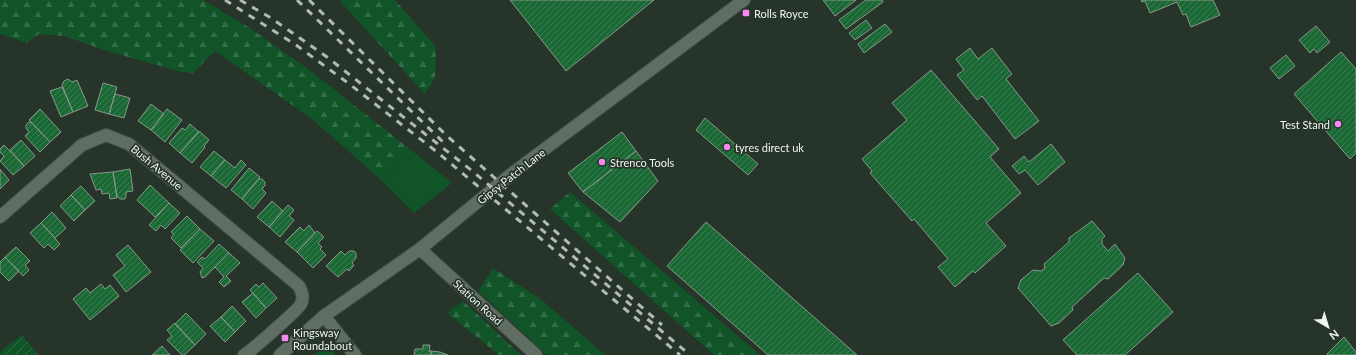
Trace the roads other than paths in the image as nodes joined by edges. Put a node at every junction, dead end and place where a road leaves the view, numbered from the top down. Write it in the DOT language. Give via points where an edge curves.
graph roads {
  1 [pos="744,0"];
  2 [pos="0,218"];
  3 [pos="420,249"];
  4 [pos="324,316"];
  5 [pos="354,354"];
  6 [pos="244,355"];
  7 [pos="280,355"];
  8 [pos="536,355"];
  1 -- 3 [label="street, Gipsy Patch Lane" via="514,172"];
  2 -- 6 [label="street, Bush Avenue" via="82,145 106,135 129,144 299,286 303,296 301,305"];
  3 -- 4 [label="street, Gipsy Patch Lane"];
  3 -- 8 [label="street, Station Road"];
  4 -- 5 [label="street"];
  4 -- 7 [label="street, Gipsy Patch Lane"];
}
